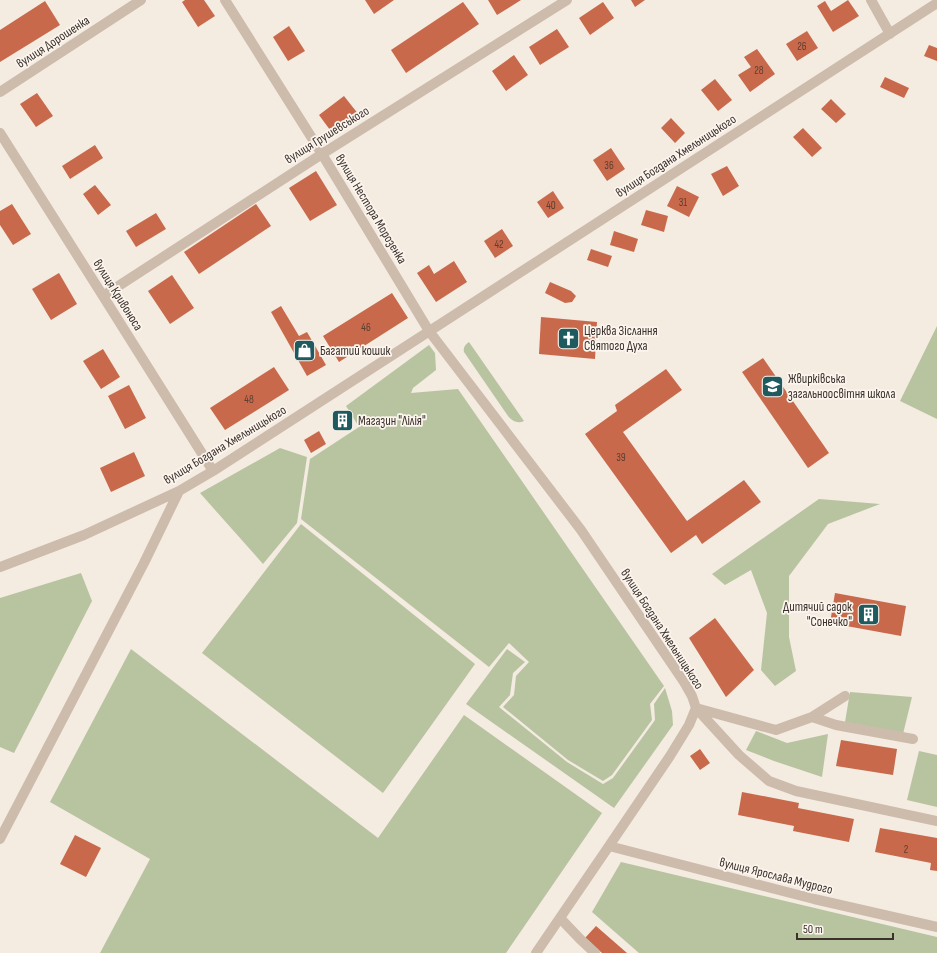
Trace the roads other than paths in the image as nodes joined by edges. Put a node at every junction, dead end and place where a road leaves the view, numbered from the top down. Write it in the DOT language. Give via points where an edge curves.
graph roads {
  1 [pos="141,0"];
  2 [pos="225,0"];
  3 [pos="567,0"];
  4 [pos="871,0"];
  5 [pos="937,3"];
  6 [pos="890,34"];
  7 [pos="0,92"];
  8 [pos="0,133"];
  9 [pos="322,154"];
  10 [pos="103,296"];
  11 [pos="429,331"];
  12 [pos="213,471"];
  13 [pos="179,491"];
  14 [pos="0,567"];
  15 [pos="845,696"];
  16 [pos="696,708"];
  17 [pos="812,717"];
  18 [pos="913,739"];
  19 [pos="937,821"];
  20 [pos="0,839"];
  21 [pos="609,846"];
  22 [pos="560,918"];
  23 [pos="937,927"];
  24 [pos="536,953"];
  25 [pos="595,953"];
  1 -- 7 [label="street, вулиця Дорошенка"];
  2 -- 9 [label="street, вулиця Нестора Морозенка"];
  3 -- 9 [label="street, вулиця Грушевського"];
  4 -- 6 [label="street"];
  5 -- 6 [label="street, вулиця Богдана Хмельницького"];
  6 -- 11 [label="street, вулиця Богдана Хмельницького"];
  8 -- 10 [label="street, вулиця Кривоноса"];
  9 -- 10 [label="street, вулиця Грушевського"];
  9 -- 11 [label="street, вулиця Нестора Морозенка"];
  10 -- 12 [label="street, вулиця Кривоноса"];
  11 -- 12 [label="street, вулиця Богдана Хмельницького"];
  11 -- 16 [label="street, вулиця Богдана Хмельницького" via="581,530 684,682"];
  12 -- 13 [label="street, вулиця Богдана Хмельницького"];
  13 -- 14 [label="street, вулиця Богдана Хмельницького" via="84,535"];
  13 -- 20 [label="street"];
  15 -- 17 [label="street"];
  16 -- 17 [label="street" via="776,730"];
  16 -- 19 [label="street" via="739,755 769,780 796,791"];
  16 -- 21 [label="street, вулиця Богдана Хмельницького" via="689,726"];
  17 -- 18 [label="street" via="836,725"];
  21 -- 22 [label="street, вулиця Богдана Хмельницького"];
  21 -- 23 [label="street, вулиця Ярослава Мудрого" via="814,899"];
  22 -- 24 [label="street, вулиця Богдана Хмельницького"];
  22 -- 25 [label="street"];
}
